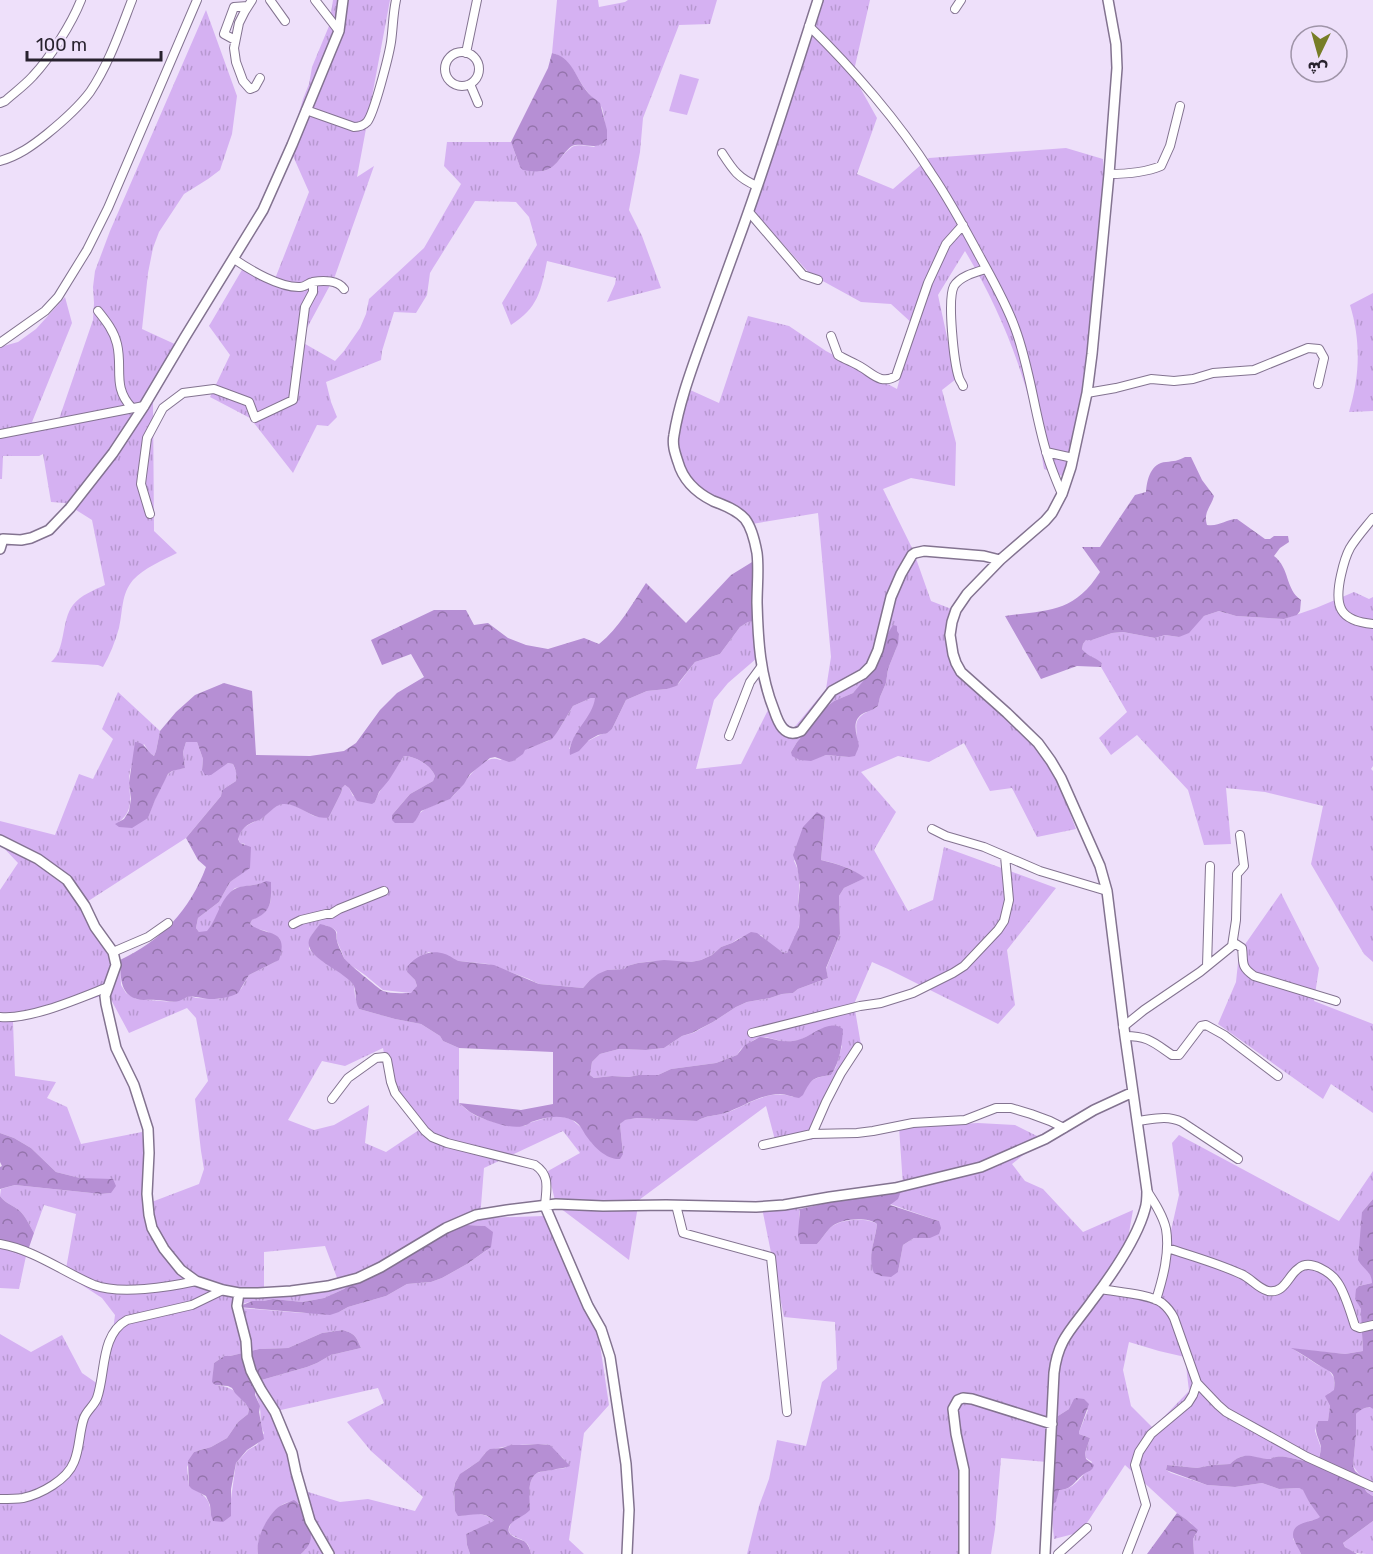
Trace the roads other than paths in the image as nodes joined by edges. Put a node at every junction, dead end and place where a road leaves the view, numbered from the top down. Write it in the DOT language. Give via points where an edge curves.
graph roads {
  1 [pos="81,0"];
  2 [pos="132,0"];
  3 [pos="196,0"];
  4 [pos="270,0"];
  5 [pos="315,0"];
  6 [pos="344,0"];
  7 [pos="396,0"];
  8 [pos="477,0"];
  9 [pos="818,0"];
  10 [pos="961,0"];
  11 [pos="1108,0"];
  12 [pos="250,3"];
  13 [pos="955,9"];
  14 [pos="285,21"];
  15 [pos="809,26"];
  16 [pos="339,31"];
  17 [pos="235,40"];
  18 [pos="466,53"];
  19 [pos="260,78"];
  20 [pos="470,84"];
  21 [pos="0,103"];
  22 [pos="478,103"];
  23 [pos="1180,106"];
  24 [pos="306,110"];
  25 [pos="722,153"];
  26 [pos="0,161"];
  27 [pos="1109,174"];
  28 [pos="757,186"];
  29 [pos="749,212"];
  30 [pos="963,225"];
  31 [pos="234,259"];
  32 [pos="986,269"];
  33 [pos="818,280"];
  34 [pos="313,282"];
  35 [pos="344,289"];
  36 [pos="98,311"];
  37 [pos="831,336"];
  38 [pos="0,343"];
  39 [pos="1318,384"];
  40 [pos="963,386"];
  41 [pos="1087,393"];
  42 [pos="144,406"];
  43 [pos="132,408"];
  44 [pos="0,434"];
  45 [pos="1046,452"];
  46 [pos="1073,458"];
  47 [pos="1062,494"];
  48 [pos="150,514"];
  49 [pos="1373,518"];
  50 [pos="1,542"];
  51 [pos="1000,560"];
  52 [pos="1373,624"];
  53 [pos="761,667"];
  54 [pos="729,736"];
  55 [pos="932,829"];
  56 [pos="1240,835"];
  57 [pos="0,840"];
  58 [pos="1005,856"];
  59 [pos="1210,866"];
  60 [pos="384,891"];
  61 [pos="1107,891"];
  62 [pos="168,923"];
  63 [pos="293,924"];
  64 [pos="1232,946"];
  65 [pos="113,952"];
  66 [pos="1207,966"];
  67 [pos="108,987"];
  68 [pos="1336,1001"];
  69 [pos="0,1017"];
  70 [pos="1124,1032"];
  71 [pos="752,1033"];
  72 [pos="858,1047"];
  73 [pos="1278,1076"];
  74 [pos="1133,1092"];
  75 [pos="332,1099"];
  76 [pos="1138,1121"];
  77 [pos="1064,1128"];
  78 [pos="812,1134"];
  79 [pos="763,1145"];
  80 [pos="1238,1159"];
  81 [pos="1147,1191"];
  82 [pos="676,1205"];
  83 [pos="545,1206"];
  84 [pos="0,1244"];
  85 [pos="1167,1248"];
  86 [pos="196,1281"];
  87 [pos="1101,1289"];
  88 [pos="223,1290"];
  89 [pos="239,1293"];
  90 [pos="1156,1300"];
  91 [pos="1372,1325"];
  92 [pos="1197,1383"];
  93 [pos="787,1412"];
  94 [pos="1052,1424"];
  95 [pos="1373,1487"];
  96 [pos="0,1499"];
  97 [pos="1087,1528"];
  98 [pos="329,1554"];
  99 [pos="627,1554"];
  100 [pos="964,1554"];
  101 [pos="1045,1554"];
  102 [pos="1058,1554"];
  103 [pos="1127,1554"];
  1 -- 21 [label="street" via="34,76"];
  2 -- 26 [label="street" via="89,93 41,139"];
  3 -- 38 [label="street" via="87,250 45,311"];
  4 -- 14 [label="street"];
  5 -- 16 [label="street"];
  6 -- 16 [label="street"];
  7 -- 24 [label="street" via="391,42 369,120 354,127"];
  8 -- 18 [label="street"];
  9 -- 15 [label="street"];
  10 -- 13 [label="street"];
  11 -- 27 [label="street" via="1117,68"];
  12 -- 17 [label="street"];
  12 -- 17 [label="street" via="234,7 224,34"];
  15 -- 28 [label="street"];
  15 -- 30 [label="street" via="902,132"];
  16 -- 24 [label="street"];
  17 -- 19 [label="street" via="236,62 243,81 250,89"];
  18 -- 20 [label="street" via="478,63 476,79"];
  18 -- 20 [label="street" via="449,58 446,76 452,83"];
  20 -- 22 [label="street"];
  23 -- 27 [label="street" via="1161,166 1136,173"];
  24 -- 31 [label="street" via="263,210"];
  25 -- 28 [label="street" via="744,182"];
  27 -- 41 [label="street"];
  28 -- 29 [label="street"];
  29 -- 33 [label="street" via="803,275"];
  29 -- 53 [label="street" via="693,365 673,445 684,478 744,519 752,534 757,555"];
  30 -- 32 [label="street"];
  30 -- 37 [label="street" via="946,244 928,283 896,376 883,380 874,377 838,355"];
  31 -- 34 [label="street" via="286,285 302,287"];
  31 -- 42 [label="street"];
  32 -- 40 [label="street" via="955,284 951,295 952,335"];
  32 -- 45 [label="street" via="1018,338"];
  34 -- 35 [label="street" via="335,282"];
  34 -- 48 [label="street" via="313,292 305,307 293,400 255,418 249,402 214,389 183,393 163,408 147,438 141,484"];
  36 -- 43 [label="street" via="118,347 122,395"];
  39 -- 41 [label="street" via="1324,358 1319,350 1308,348 1254,370 1174,381 1151,379"];
  41 -- 46 [label="street"];
  42 -- 43 [label="street"];
  42 -- 50 [label="street" via="113,453 50,530 31,538"];
  43 -- 44 [label="street"];
  45 -- 46 [label="street"];
  45 -- 47 [label="street"];
  46 -- 47 [label="street"];
  47 -- 51 [label="street" via="1046,521"];
  49 -- 52 [label="street" via="1349,550 1338,601 1340,609 1353,619"];
  51 -- 53 [label="street" via="924,551 912,555 891,597 871,666 832,692 798,732 781,727"];
  51 -- 61 [label="street" via="956,610 950,635 953,654 961,672 1030,735 1051,761 1100,866"];
  53 -- 54 [label="street" via="750,682"];
  55 -- 58 [label="street"];
  56 -- 64 [label="street" via="1244,866 1237,874"];
  57 -- 65 [label="street" via="38,859 67,880"];
  58 -- 61 [label="street"];
  58 -- 71 [label="street" via="1009,900 1004,921 953,974 880,1003"];
  59 -- 66 [label="street"];
  60 -- 63 [label="street" via="331,914"];
  61 -- 70 [label="street"];
  62 -- 65 [label="street" via="148,937"];
  64 -- 66 [label="street"];
  64 -- 68 [label="street" via="1242,948 1243,964 1254,975"];
  65 -- 67 [label="street" via="116,965"];
  66 -- 70 [label="street" via="1144,1010"];
  67 -- 69 [label="street" via="23,1016"];
  67 -- 86 [label="street" via="106,1004 116,1048 134,1085 148,1129 147,1194 152,1228 171,1258"];
  70 -- 73 [label="street" via="1143,1036 1172,1055 1179,1055 1201,1026 1206,1025"];
  70 -- 74 [label="street"];
  72 -- 78 [label="street"];
  74 -- 76 [label="street"];
  74 -- 77 [label="street"];
  75 -- 83 [label="street" via="348,1078 376,1058 385,1058 395,1093 425,1131 440,1141 535,1165 546,1179"];
  76 -- 80 [label="street" via="1174,1118"];
  76 -- 81 [label="street"];
  77 -- 78 [label="street" via="1018,1110 996,1108 965,1120"];
  77 -- 82 [label="street" via="981,1167 895,1188 784,1205"];
  78 -- 79 [label="street"];
  81 -- 85 [label="street" via="1162,1217"];
  81 -- 87 [label="street" via="1142,1218"];
  82 -- 83 [label="street"];
  82 -- 93 [label="street" via="682,1233 771,1257"];
  83 -- 89 [label="street" via="476,1215 358,1278 291,1291"];
  83 -- 99 [label="street" via="610,1356 626,1464"];
  84 -- 86 [label="street" via="42,1258 106,1288 139,1289"];
  85 -- 90 [label="street"];
  85 -- 91 [label="street" via="1228,1268 1271,1292 1279,1290 1300,1266 1316,1266 1338,1282 1355,1326"];
  86 -- 88 [label="street"];
  87 -- 90 [label="street"];
  87 -- 94 [label="street" via="1057,1353"];
  88 -- 89 [label="street"];
  88 -- 96 [label="street" via="192,1305 119,1324 109,1341 99,1389 84,1417 71,1469 36,1494"];
  89 -- 98 [label="street" via="237,1306 251,1371 275,1412 292,1453 310,1521"];
  90 -- 92 [label="street" via="1174,1318"];
  92 -- 95 [label="street" via="1226,1412 1307,1457"];
  92 -- 103 [label="street" via="1188,1403 1151,1434 1139,1452 1137,1473 1146,1505"];
  94 -- 100 [label="street" via="972,1399 958,1400 953,1409 964,1470"];
  94 -- 101 [label="street"];
  97 -- 102 [label="street"];
}
